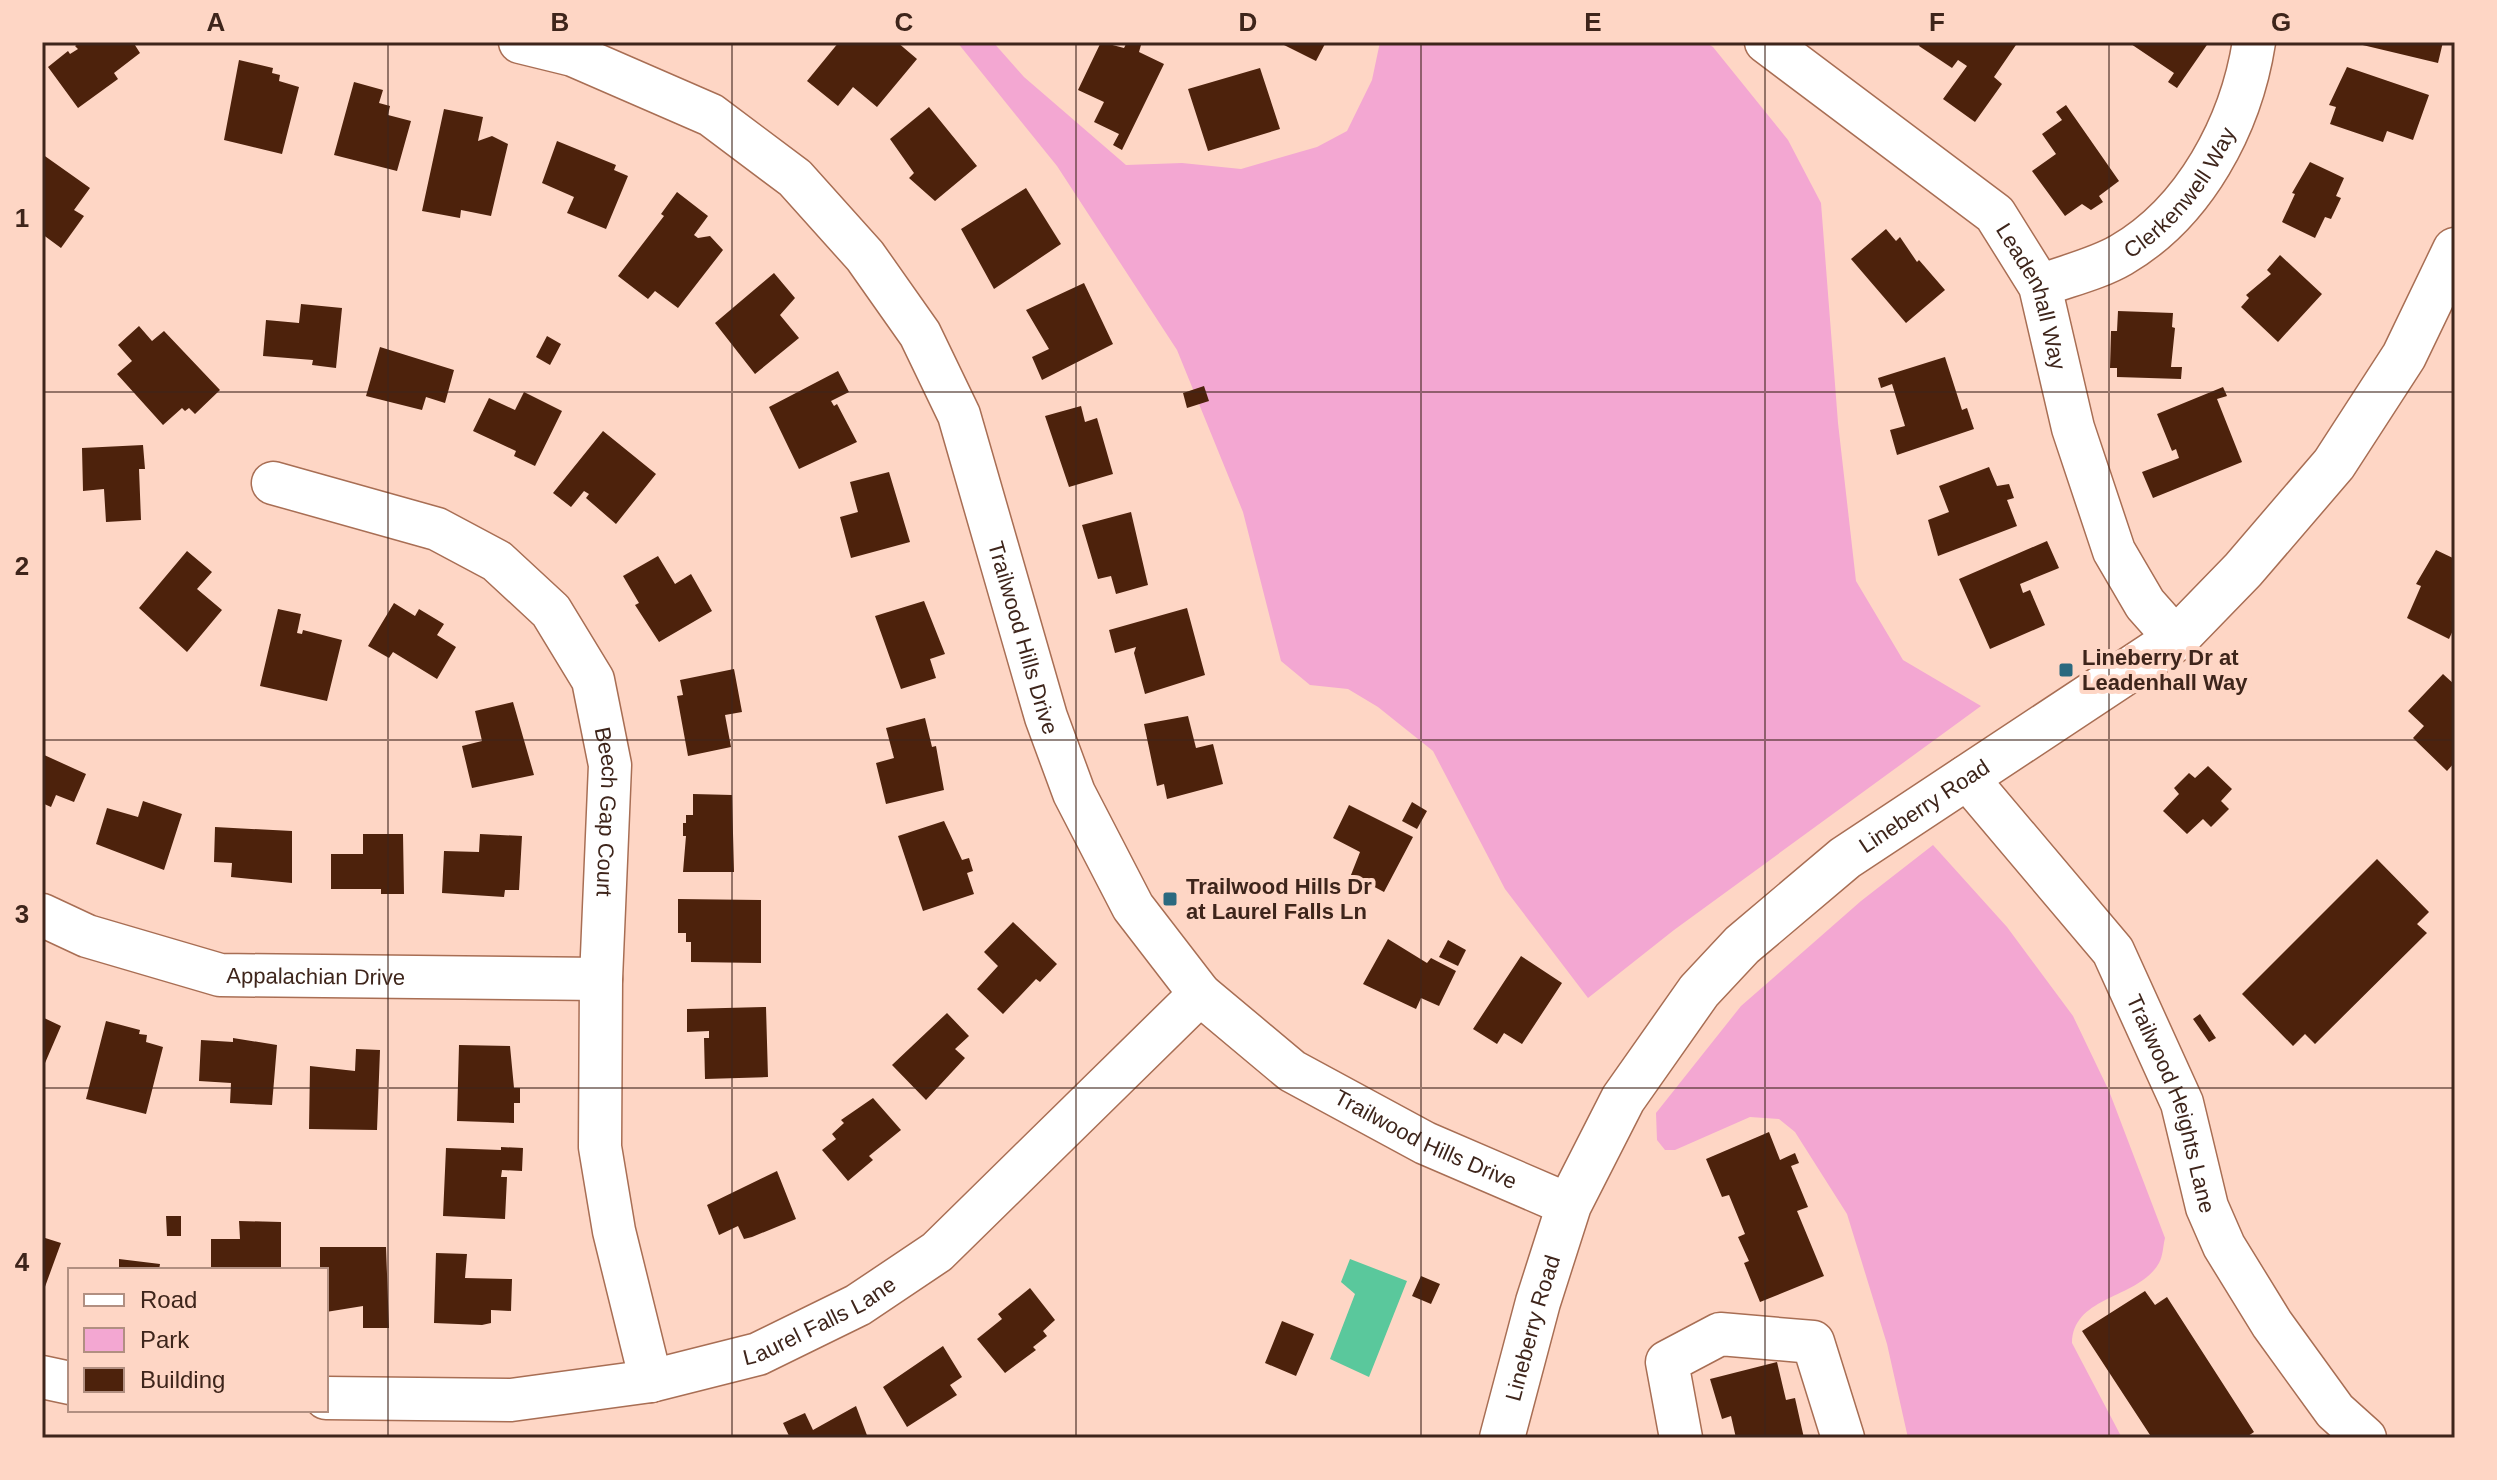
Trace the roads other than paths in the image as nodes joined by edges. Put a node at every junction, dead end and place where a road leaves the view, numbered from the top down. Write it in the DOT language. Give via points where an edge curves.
graph roads {
  1 [pos="520,42"];
  2 [pos="1766,42"];
  3 [pos="2254,42"];
  4 [pos="2455,250"];
  5 [pos="2040,286"];
  6 [pos="273,483"];
  7 [pos="2176,639"];
  8 [pos="1966,777"];
  9 [pos="42,915"];
  10 [pos="601,979"];
  11 [pos="1200,994"];
  12 [pos="1569,1205"];
  13 [pos="42,1377"];
  14 [pos="651,1381"];
  15 [pos="68,1383"];
  16 [pos="328,1398"];
  17 [pos="1502,1438"];
  18 [pos="1681,1438"];
  19 [pos="1843,1438"];
  20 [pos="2365,1438"];
  1 -- 11 [label="street, Trailwood Hills Drive" via="573,55 711,115 795,178 865,256 920,334 959,415 1046,717 1074,793 1133,907"];
  2 -- 5 [label="street, Leadenhall Way" via="1995,214"];
  3 -- 5 [label="street, Clerkenwell Way" via="2250,69 2222,139 2203,177 2170,218 2120,256"];
  4 -- 7 [label="street, Lineberry Road" via="2404,356 2334,464"];
  5 -- 7 [label="street, Leadenhall Way" via="2073,428 2114,551 2145,604"];
  6 -- 10 [label="street, Beech Gap Court" via="437,529 497,561 551,611 593,680 610,765"];
  7 -- 8 [label="street, Lineberry Road"];
  8 -- 12 [label="street, Lineberry Road" via="1845,858 1742,945 1699,991 1623,1099"];
  8 -- 20 [label="street, Trailwood Heights Lane" via="2113,951 2182,1103 2207,1207 2224,1246 2326,1400"];
  9 -- 10 [label="street, Appalachian Drive" via="87,936 220,975"];
  10 -- 14 [label="street, Beech Gap Court" via="600,1147 614,1231"];
  11 -- 12 [label="street, Trailwood Hills Drive" via="1292,1071 1425,1143"];
  11 -- 14 [label="street, Laurel Falls Lane" via="937,1252 858,1305 758,1354"];
  12 -- 17 [label="street, Lineberry Road"];
  13 -- 15 [label="street"];
  14 -- 16 [label="street, Laurel Falls Lane" via="511,1400"];
  18 -- 19 [label="street" via="1667,1362 1720,1334 1813,1342"];
}
